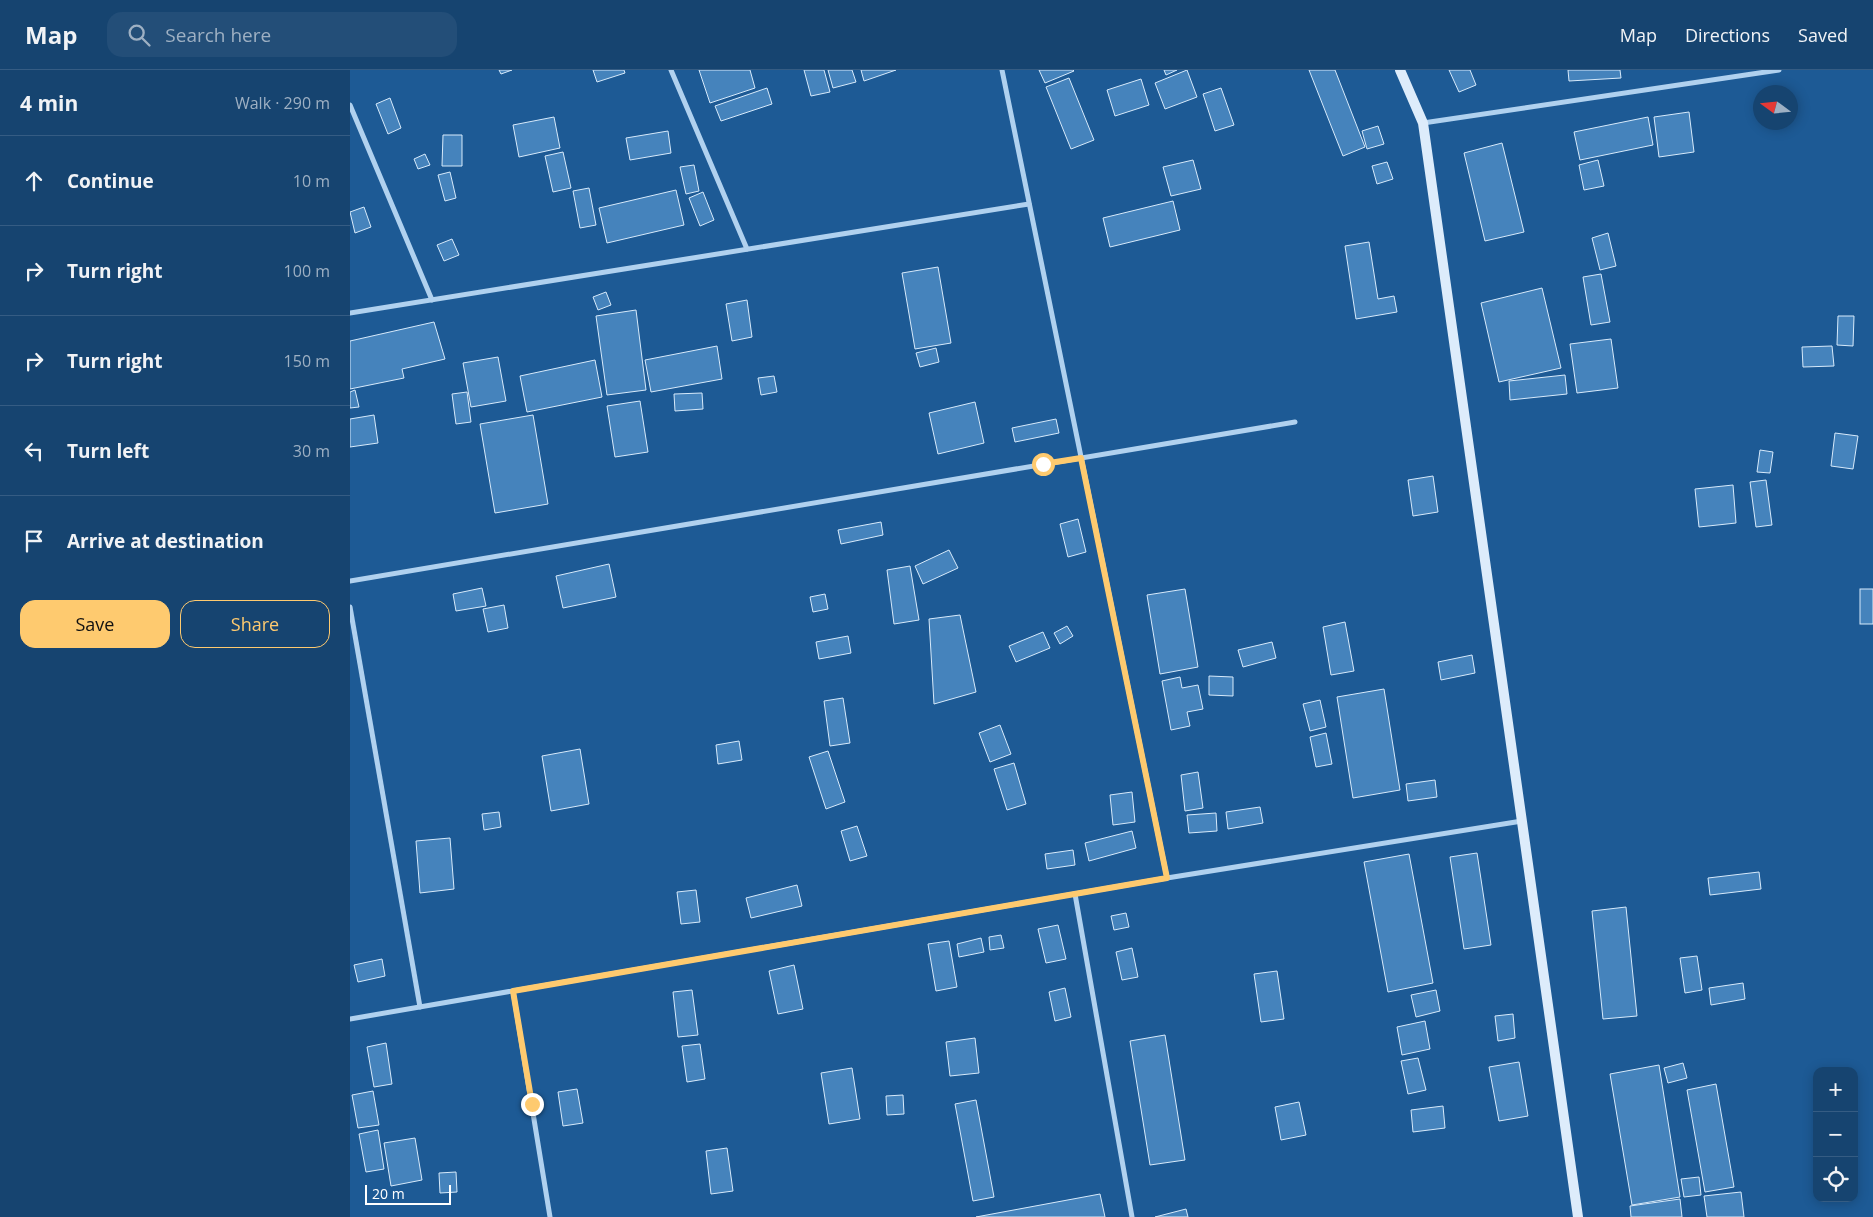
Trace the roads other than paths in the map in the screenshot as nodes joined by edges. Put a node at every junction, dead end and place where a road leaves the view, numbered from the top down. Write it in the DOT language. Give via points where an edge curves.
graph roads {
  1 [pos="671,70"];
  2 [pos="1002,70"];
  3 [pos="1400,70"];
  4 [pos="1779,70"];
  5 [pos="350,105"];
  6 [pos="1423,123"];
  7 [pos="1029,204"];
  8 [pos="747,249"];
  9 [pos="432,300"];
  10 [pos="350,313"];
  11 [pos="1295,422"];
  12 [pos="1081,458"];
  13 [pos="350,582"];
  14 [pos="350,607"];
  15 [pos="1522,821"];
  16 [pos="1167,878"];
  17 [pos="1075,894"];
  18 [pos="513,991"];
  19 [pos="420,1007"];
  20 [pos="350,1019"];
  21 [pos="550,1217"];
  22 [pos="1132,1217"];
  23 [pos="1578,1217"];
  1 -- 8 [label="street"];
  2 -- 7 [label="street"];
  3 -- 6 [label="main road"];
  4 -- 6 [label="street"];
  5 -- 9 [label="street"];
  6 -- 15 [label="main road"];
  7 -- 8 [label="street"];
  7 -- 12 [label="street"];
  8 -- 9 [label="street"];
  9 -- 10 [label="street"];
  11 -- 12 [label="street"];
  12 -- 13 [label="street"];
  12 -- 16 [label="street"];
  14 -- 19 [label="street"];
  15 -- 16 [label="street"];
  15 -- 23 [label="main road"];
  16 -- 17 [label="street"];
  17 -- 18 [label="street"];
  17 -- 22 [label="street"];
  18 -- 19 [label="street"];
  18 -- 21 [label="street"];
  19 -- 20 [label="street"];
}
